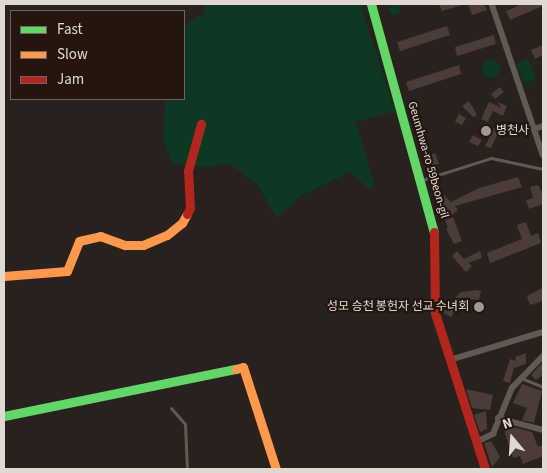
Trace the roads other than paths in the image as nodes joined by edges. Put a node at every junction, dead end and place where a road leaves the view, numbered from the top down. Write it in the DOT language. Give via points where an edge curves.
graph roads {
  1 [pos="371,4"];
  2 [pos="492,4"];
  3 [pos="201,124"];
  4 [pos="543,126"];
  5 [pos="535,129"];
  6 [pos="543,155"];
  7 [pos="543,169"];
  8 [pos="422,180"];
  9 [pos="4,276"];
  10 [pos="543,332"];
  11 [pos="543,356"];
  12 [pos="450,360"];
  13 [pos="520,378"];
  14 [pos="543,387"];
  15 [pos="171,408"];
  16 [pos="4,416"];
  17 [pos="498,418"];
  18 [pos="543,430"];
  19 [pos="476,442"];
  20 [pos="187,469"];
  21 [pos="276,469"];
  22 [pos="485,469"];
  1 -- 8 [label="street, Geumhwa-ro 59beon-gil"];
  2 -- 5 [label="street"];
  3 -- 9 [label="street" via="188,170 190,208 182,223 167,235 143,246 100,236 88,238 76,244 67,272"];
  4 -- 5 [label="street"];
  5 -- 6 [label="street"];
  7 -- 8 [label="lane" via="492,158"];
  8 -- 12 [label="street, Geumhwa-ro 59beon-gil" via="434,227 435,313"];
  10 -- 12 [label="street"];
  11 -- 13 [label="street"];
  12 -- 19 [label="street, Geumhwa-ro 59beon-gil"];
  13 -- 14 [label="lane"];
  13 -- 17 [label="street" via="505,400"];
  15 -- 20 [label="lane" via="185,424"];
  16 -- 21 [label="street" via="243,367"];
  17 -- 18 [label="street"];
  17 -- 19 [label="street" via="494,434"];
  19 -- 22 [label="street, Geumhwa-ro 59beon-gil"];
}
